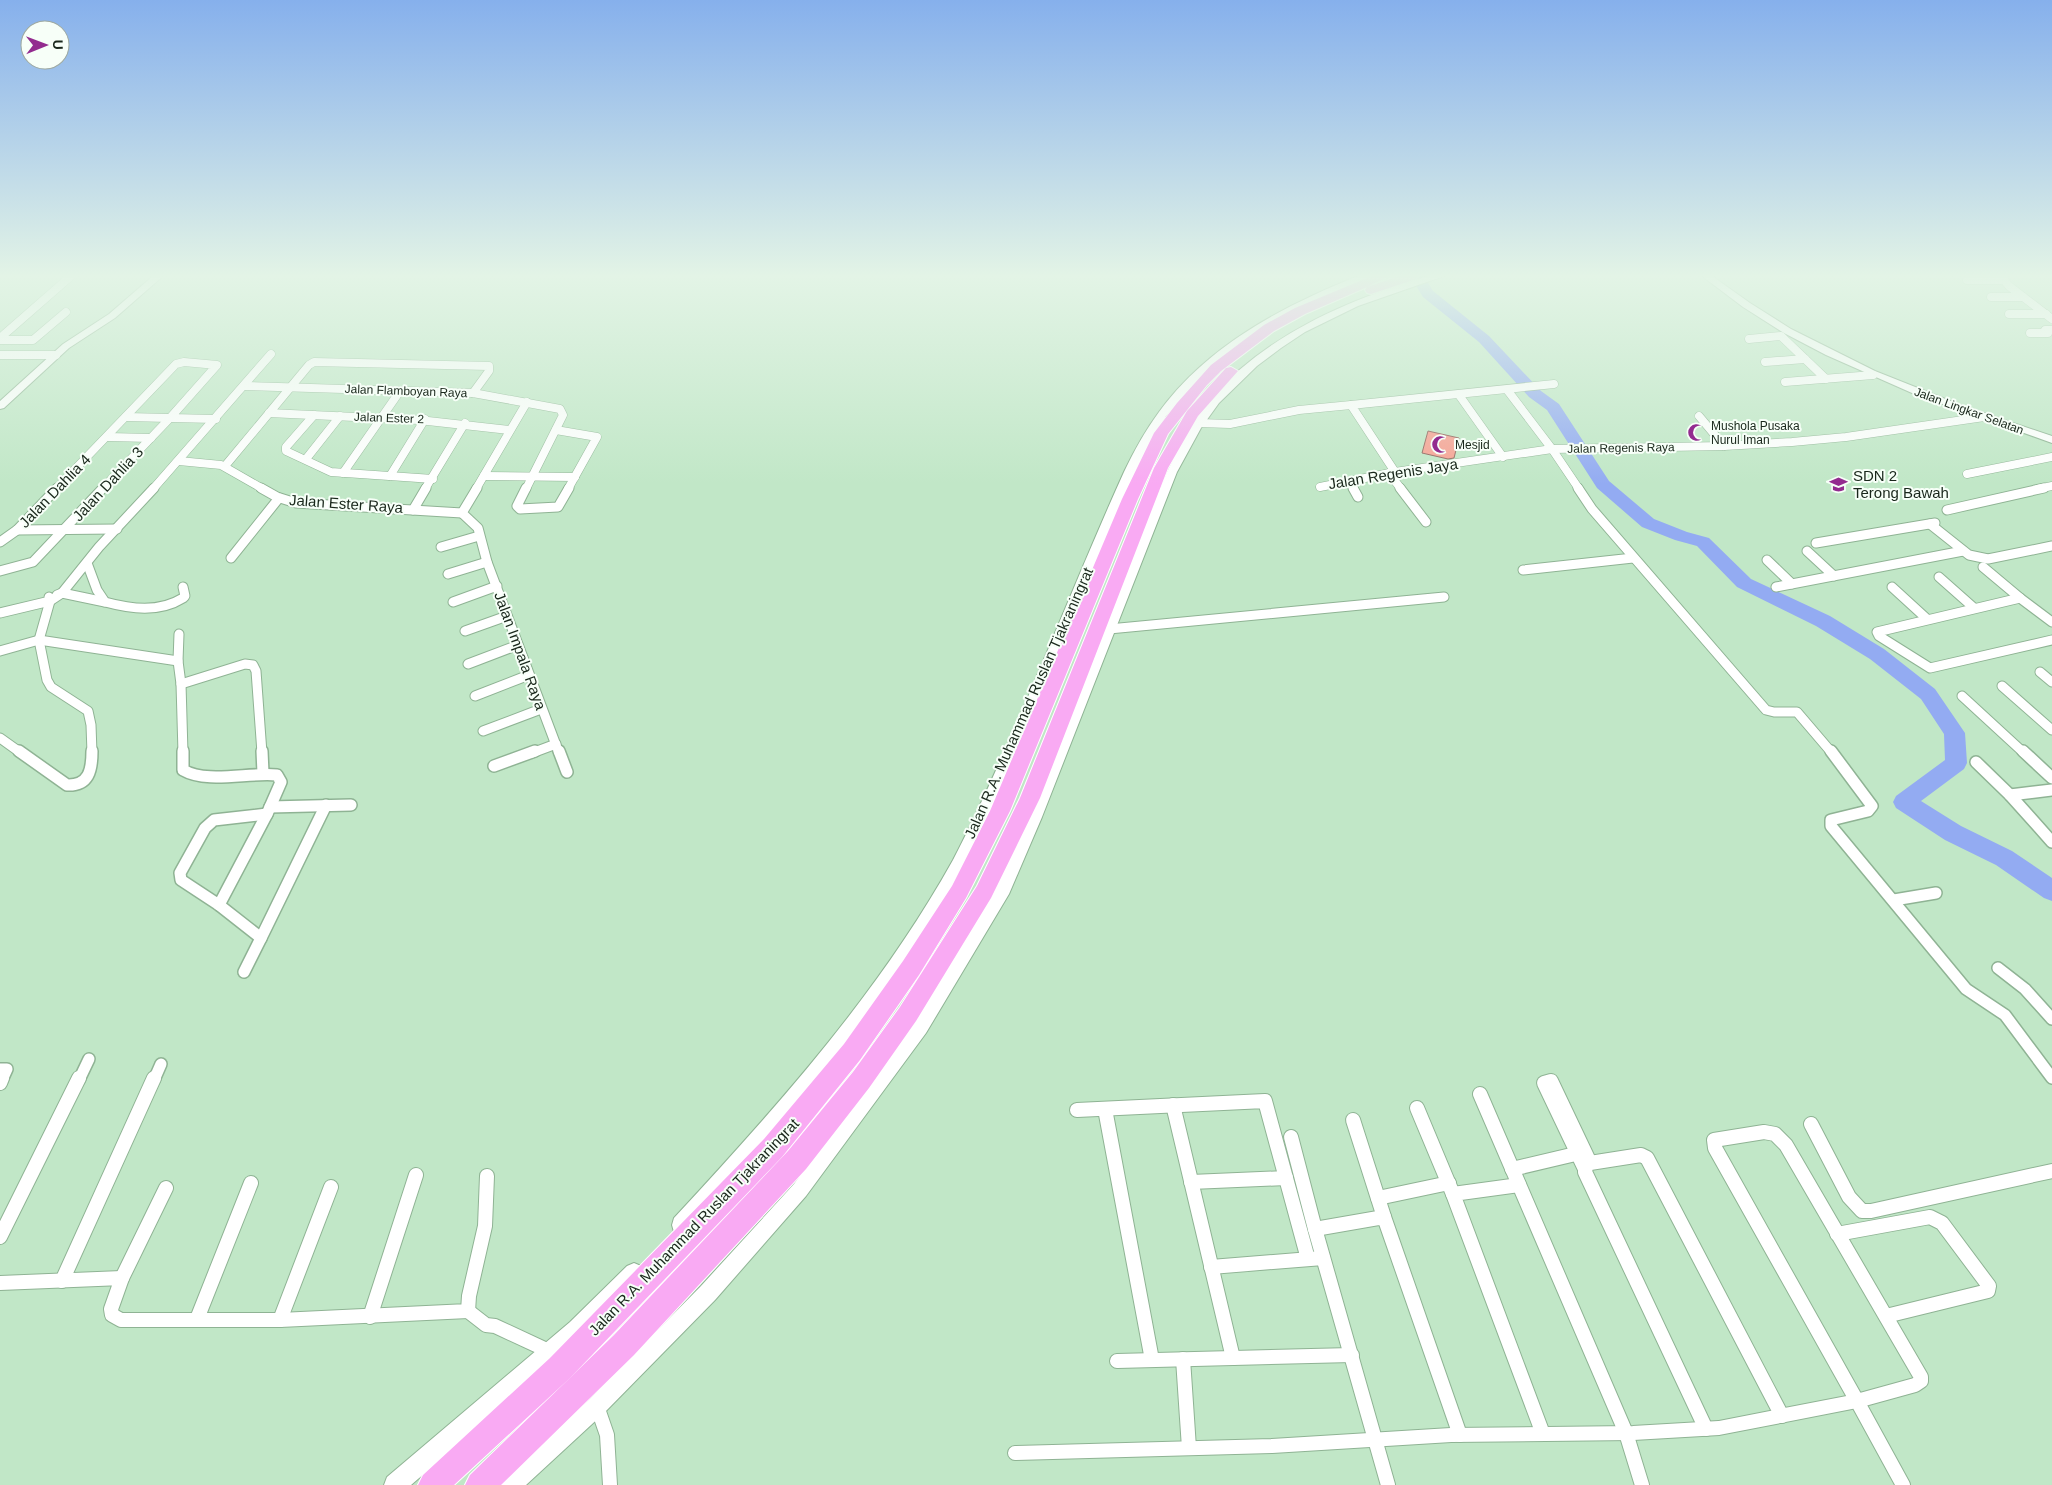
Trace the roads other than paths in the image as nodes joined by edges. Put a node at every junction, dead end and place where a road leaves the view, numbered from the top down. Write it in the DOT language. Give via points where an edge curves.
graph roads {
  1 [pos="70,345"];
  2 [pos="1231,345"];
  3 [pos="1246,345"];
  4 [pos="1265,345"];
  5 [pos="1279,345"];
  6 [pos="1791,345"];
  7 [pos="1812,345"];
  8 [pos="272,354"];
  9 [pos="0,355"];
  10 [pos="56,355"];
  11 [pos="1805,359"];
  12 [pos="1765,362"];
  13 [pos="1873,374"];
  14 [pos="1826,379"];
  15 [pos="1785,382"];
  16 [pos="1554,384"];
  17 [pos="244,386"];
  18 [pos="291,386"];
  19 [pos="1508,390"];
  20 [pos="400,391"];
  21 [pos="473,393"];
  22 [pos="1459,395"];
  23 [pos="527,402"];
  24 [pos="1351,405"];
  25 [pos="0,406"];
  26 [pos="269,413"];
  27 [pos="314,415"];
  28 [pos="340,416"];
  29 [pos="1699,416"];
  30 [pos="1984,416"];
  31 [pos="126,417"];
  32 [pos="383,417"];
  33 [pos="170,418"];
  34 [pos="216,419"];
  35 [pos="425,419"];
  36 [pos="465,423"];
  37 [pos="1199,423"];
  38 [pos="509,430"];
  39 [pos="556,430"];
  40 [pos="108,436"];
  41 [pos="151,438"];
  42 [pos="2052,440"];
  43 [pos="1724,446"];
  44 [pos="1552,449"];
  45 [pos="2052,456"];
  46 [pos="1503,457"];
  47 [pos="306,460"];
  48 [pos="180,461"];
  49 [pos="1467,462"];
  50 [pos="224,466"];
  51 [pos="343,473"];
  52 [pos="1392,473"];
  53 [pos="1968,474"];
  54 [pos="390,476"];
  55 [pos="484,476"];
  56 [pos="531,477"];
  57 [pos="575,477"];
  58 [pos="433,478"];
  59 [pos="1348,481"];
  60 [pos="2052,486"];
  61 [pos="1320,487"];
  62 [pos="1358,497"];
  63 [pos="279,498"];
  64 [pos="413,510"];
  65 [pos="1947,510"];
  66 [pos="462,513"];
  67 [pos="1426,522"];
  68 [pos="66,529"];
  69 [pos="117,529"];
  70 [pos="17,530"];
  71 [pos="479,532"];
  72 [pos="0,542"];
  73 [pos="1816,543"];
  74 [pos="2052,546"];
  75 [pos="441,547"];
  76 [pos="1807,551"];
  77 [pos="1963,551"];
  78 [pos="231,558"];
  79 [pos="1633,558"];
  80 [pos="1767,560"];
  81 [pos="487,562"];
  82 [pos="87,563"];
  83 [pos="1983,567"];
  84 [pos="1523,570"];
  85 [pos="0,571"];
  86 [pos="448,574"];
  87 [pos="1834,576"];
  88 [pos="1938,577"];
  89 [pos="1792,584"];
  90 [pos="496,586"];
  91 [pos="183,587"];
  92 [pos="1776,587"];
  93 [pos="1892,587"];
  94 [pos="62,593"];
  95 [pos="1444,597"];
  96 [pos="2020,598"];
  97 [pos="49,599"];
  98 [pos="105,602"];
  99 [pos="453,602"];
  100 [pos="0,607"];
  101 [pos="1974,608"];
  102 [pos="0,613"];
  103 [pos="507,616"];
  104 [pos="1927,619"];
  105 [pos="2052,622"];
  106 [pos="1109,629"];
  107 [pos="465,631"];
  108 [pos="179,634"];
  109 [pos="39,640"];
  110 [pos="2052,640"];
  111 [pos="518,646"];
  112 [pos="0,651"];
  113 [pos="178,661"];
  114 [pos="468,664"];
  115 [pos="2040,672"];
  116 [pos="529,675"];
  117 [pos="2052,682"];
  118 [pos="181,684"];
  119 [pos="2002,686"];
  120 [pos="475,696"];
  121 [pos="1962,696"];
  122 [pos="541,709"];
  123 [pos="2052,730"];
  124 [pos="483,731"];
  125 [pos="0,738"];
  126 [pos="556,744"];
  127 [pos="1976,762"];
  128 [pos="494,766"];
  129 [pos="567,772"];
  130 [pos="263,773"];
  131 [pos="2052,778"];
  132 [pos="2052,790"];
  133 [pos="2010,795"];
  134 [pos="351,805"];
  135 [pos="326,806"];
  136 [pos="269,810"];
  137 [pos="2052,842"];
  138 [pos="1936,893"];
  139 [pos="1894,900"];
  140 [pos="220,906"];
  141 [pos="261,938"];
  142 [pos="1998,968"];
  143 [pos="244,972"];
  144 [pos="2052,1019"];
  145 [pos="89,1059"];
  146 [pos="161,1064"];
  147 [pos="0,1069"];
  148 [pos="2052,1078"];
  149 [pos="0,1082"];
  150 [pos="1480,1094"];
  151 [pos="1173,1106"];
  152 [pos="1417,1108"];
  153 [pos="1105,1109"];
  154 [pos="1077,1110"];
  155 [pos="1354,1120"];
  156 [pos="1811,1124"];
  157 [pos="1291,1137"];
  158 [pos="1584,1159"];
  159 [pos="1512,1169"];
  160 [pos="2052,1170"];
  161 [pos="416,1175"];
  162 [pos="487,1176"];
  163 [pos="1286,1178"];
  164 [pos="1191,1182"];
  165 [pos="251,1183"];
  166 [pos="1519,1185"];
  167 [pos="331,1187"];
  168 [pos="166,1188"];
  169 [pos="1451,1189"];
  170 [pos="1378,1198"];
  171 [pos="1384,1218"];
  172 [pos="1315,1229"];
  173 [pos="1837,1234"];
  174 [pos="0,1237"];
  175 [pos="1323,1258"];
  176 [pos="1308,1259"];
  177 [pos="1212,1267"];
  178 [pos="122,1278"];
  179 [pos="62,1281"];
  180 [pos="0,1283"];
  181 [pos="468,1311"];
  182 [pos="1886,1316"];
  183 [pos="370,1317"];
  184 [pos="197,1319"];
  185 [pos="280,1320"];
  186 [pos="550,1352"];
  187 [pos="1352,1355"];
  188 [pos="1233,1358"];
  189 [pos="1183,1359"];
  190 [pos="1152,1360"];
  191 [pos="1117,1361"];
  192 [pos="1857,1401"];
  193 [pos="598,1406"];
  194 [pos="1782,1416"];
  195 [pos="1706,1429"];
  196 [pos="1626,1433"];
  197 [pos="1543,1434"];
  198 [pos="1460,1435"];
  199 [pos="1377,1440"];
  200 [pos="1189,1448"];
  201 [pos="1015,1453"];
  202 [pos="396,1485"];
  203 [pos="433,1485"];
  204 [pos="480,1485"];
  205 [pos="510,1485"];
  206 [pos="610,1485"];
  207 [pos="1388,1485"];
  208 [pos="1642,1485"];
  209 [pos="1903,1485"];
  1 -- 10 [label="street"];
  2 -- 186 [label="street, Jalan R.A. Muhammad Ruslan Tjakraningrat" via="1172,401 1136,460 989,800 951,877 894,965 793,1100 676,1231"];
  3 -- 203 [label="highway, Jalan R.A. Muhammad Ruslan Tjakraningrat" via="1202,382 1161,432 1130,498 1000,811 959,892 912,968 852,1052 773,1148 560,1368"];
  4 -- 204 [label="highway, Jalan R.A. Muhammad Ruslan Tjakraningrat" via="1229,373 1192,414 1161,468 1030,798 984,892 908,1014 797,1160 624,1345"];
  5 -- 37 [label="street, Jalan R.A. Muhammad Ruslan Tjakraningrat" via="1243,372 1214,401"];
  6 -- 11 [label="street"];
  7 -- 13 [label="street, Jalan Lingkar Selatan"];
  8 -- 17 [label="street"];
  9 -- 10 [label="street"];
  10 -- 25 [label="street"];
  11 -- 12 [label="street"];
  11 -- 14 [label="street"];
  13 -- 14 [label="street"];
  13 -- 30 [label="street, Jalan Lingkar Selatan"];
  14 -- 15 [label="street"];
  16 -- 19 [label="street"];
  17 -- 18 [label="street, Jalan Flamboyan Raya"];
  17 -- 34 [label="street"];
  18 -- 20 [label="street, Jalan Flamboyan Raya"];
  18 -- 21 [label="street" via="312,363 490,367"];
  18 -- 26 [label="street"];
  19 -- 22 [label="street"];
  19 -- 44 [label="street"];
  20 -- 21 [label="street, Jalan Flamboyan Raya"];
  20 -- 32 [label="street"];
  21 -- 23 [label="street, Jalan Flamboyan Raya"];
  22 -- 24 [label="street"];
  22 -- 46 [label="street"];
  23 -- 38 [label="street"];
  23 -- 39 [label="street, Jalan Flamboyan Raya" via="560,409 563,415"];
  24 -- 37 [label="street" via="1306,408 1230,424"];
  24 -- 52 [label="street"];
  26 -- 27 [label="street, Jalan Ester 2"];
  26 -- 50 [label="street"];
  27 -- 28 [label="street, Jalan Ester 2"];
  27 -- 47 [label="street" via="285,449"];
  28 -- 32 [label="street, Jalan Ester 2"];
  28 -- 47 [label="street"];
  29 -- 43 [label="street"];
  30 -- 42 [label="street, Jalan Lingkar Selatan"];
  30 -- 43 [label="street, Jalan Regenis Raya" via="1846,437"];
  31 -- 33 [label="street"];
  31 -- 33 [label="street, Jalan Dahlia 4" via="176,364 217,365"];
  31 -- 40 [label="street, Jalan Dahlia 4"];
  32 -- 35 [label="street, Jalan Ester 2"];
  32 -- 51 [label="street"];
  33 -- 34 [label="street"];
  33 -- 41 [label="street, Jalan Dahlia 3"];
  34 -- 48 [label="street"];
  35 -- 36 [label="street, Jalan Ester 2"];
  35 -- 54 [label="street"];
  36 -- 38 [label="street, Jalan Ester 2"];
  36 -- 58 [label="street"];
  37 -- 106 [label="street, Jalan R.A. Muhammad Ruslan Tjakraningrat" via="1161,498"];
  38 -- 55 [label="street"];
  39 -- 56 [label="street"];
  39 -- 57 [label="street" via="597,436"];
  40 -- 41 [label="street"];
  40 -- 70 [label="street, Jalan Dahlia 4"];
  41 -- 68 [label="street, Jalan Dahlia 3"];
  43 -- 44 [label="street, Jalan Regenis Raya"];
  44 -- 46 [label="street, Jalan Regenis Raya"];
  44 -- 79 [label="street" via="1592,509"];
  45 -- 53 [label="street"];
  46 -- 49 [label="street, Jalan Regenis Raya"];
  47 -- 51 [label="street" via="329,471"];
  48 -- 50 [label="street, Jalan Ester Raya"];
  48 -- 69 [label="street"];
  49 -- 52 [label="street, Jalan Regenis Jaya"];
  50 -- 63 [label="street, Jalan Ester Raya"];
  51 -- 54 [label="street"];
  52 -- 59 [label="street, Jalan Regenis Jaya"];
  52 -- 67 [label="street"];
  54 -- 58 [label="street"];
  55 -- 56 [label="street"];
  55 -- 66 [label="street"];
  56 -- 57 [label="street"];
  56 -- 57 [label="street" via="518,509 555,508"];
  58 -- 64 [label="street"];
  59 -- 61 [label="street, Jalan Regenis Jaya"];
  59 -- 62 [label="street"];
  60 -- 65 [label="street"];
  63 -- 64 [label="street, Jalan Ester Raya" via="296,503"];
  63 -- 78 [label="street"];
  64 -- 66 [label="street, Jalan Ester Raya"];
  66 -- 71 [label="street"];
  68 -- 69 [label="street"];
  68 -- 70 [label="street"];
  68 -- 85 [label="street, Jalan Dahlia 3" via="33,562"];
  69 -- 82 [label="street"];
  70 -- 72 [label="street, Jalan Dahlia 4"];
  71 -- 75 [label="street"];
  71 -- 81 [label="street, Jalan Impala Raya"];
  73 -- 77 [label="street" via="1933,523"];
  74 -- 77 [label="street" via="1988,559"];
  76 -- 87 [label="street"];
  77 -- 87 [label="street"];
  79 -- 84 [label="street"];
  79 -- 139 [label="street" via="1766,710 1797,712 1853,779 1871,804 1871,809 1831,820 1830,824"];
  80 -- 89 [label="street"];
  81 -- 86 [label="street"];
  81 -- 90 [label="street, Jalan Impala Raya"];
  82 -- 94 [label="street"];
  82 -- 98 [label="street" via="96,590"];
  83 -- 96 [label="street"];
  87 -- 89 [label="street"];
  88 -- 101 [label="street"];
  89 -- 92 [label="street"];
  90 -- 99 [label="street"];
  90 -- 103 [label="street, Jalan Impala Raya"];
  91 -- 98 [label="street" via="182,599 150,610"];
  93 -- 104 [label="street"];
  94 -- 97 [label="street"];
  94 -- 98 [label="street"];
  95 -- 106 [label="street"];
  96 -- 101 [label="street"];
  96 -- 105 [label="street"];
  97 -- 100 [label="street"];
  97 -- 102 [label="street"];
  97 -- 109 [label="street"];
  101 -- 104 [label="street"];
  103 -- 107 [label="street"];
  103 -- 111 [label="street, Jalan Impala Raya"];
  104 -- 110 [label="street" via="1877,632 1930,668"];
  106 -- 193 [label="street, Jalan R.A. Muhammad Ruslan Tjakraningrat" via="1001,894 920,1028 800,1190 708,1293"];
  108 -- 113 [label="street"];
  109 -- 112 [label="street"];
  109 -- 113 [label="street"];
  109 -- 125 [label="street" via="49,684 84,707 91,717 89,775 82,782 67,785"];
  111 -- 114 [label="street"];
  111 -- 116 [label="street, Jalan Impala Raya"];
  113 -- 118 [label="street"];
  115 -- 117 [label="street"];
  116 -- 120 [label="street"];
  116 -- 122 [label="street, Jalan Impala Raya"];
  118 -- 130 [label="street" via="183,770 186,774"];
  118 -- 130 [label="street" via="245,664 253,665"];
  119 -- 123 [label="street"];
  121 -- 131 [label="street"];
  122 -- 124 [label="street"];
  122 -- 126 [label="street, Jalan Impala Raya"];
  126 -- 128 [label="street"];
  126 -- 129 [label="street, Jalan Impala Raya"];
  127 -- 133 [label="street"];
  130 -- 136 [label="street" via="277,775 281,782"];
  132 -- 133 [label="street"];
  133 -- 137 [label="street"];
  134 -- 135 [label="street"];
  135 -- 136 [label="street"];
  135 -- 141 [label="street"];
  136 -- 140 [label="street"];
  136 -- 140 [label="street" via="214,820 205,828 180,873 182,880"];
  138 -- 139 [label="street"];
  139 -- 148 [label="street" via="1966,989 2004,1014"];
  140 -- 141 [label="street"];
  141 -- 143 [label="street"];
  142 -- 144 [label="street" via="2025,989"];
  145 -- 174 [label="street"];
  146 -- 179 [label="street"];
  147 -- 149 [label="street" via="7,1069"];
  150 -- 159 [label="street"];
  151 -- 153 [label="street"];
  151 -- 163 [label="street" via="1265,1101"];
  151 -- 164 [label="street"];
  152 -- 169 [label="street"];
  153 -- 154 [label="street"];
  153 -- 190 [label="street"];
  155 -- 170 [label="street"];
  156 -- 160 [label="street" via="1849,1196 1862,1211"];
  157 -- 172 [label="street"];
  158 -- 158 [label="street" via="1544,1083 1551,1081"];
  158 -- 159 [label="street"];
  158 -- 194 [label="street" via="1641,1155 1647,1158"];
  158 -- 195 [label="street"];
  159 -- 166 [label="street"];
  161 -- 183 [label="street"];
  162 -- 181 [label="street" via="485,1226"];
  163 -- 164 [label="street"];
  163 -- 176 [label="street"];
  164 -- 177 [label="street"];
  165 -- 184 [label="street"];
  166 -- 169 [label="street"];
  166 -- 196 [label="street"];
  167 -- 185 [label="street"];
  168 -- 178 [label="street"];
  169 -- 170 [label="street"];
  169 -- 197 [label="street"];
  170 -- 171 [label="street"];
  171 -- 172 [label="street"];
  171 -- 198 [label="street"];
  172 -- 175 [label="street"];
  173 -- 182 [label="street"];
  173 -- 182 [label="street" via="1934,1218 1942,1223 1989,1286 1988,1291"];
  173 -- 192 [label="street" via="1786,1145 1775,1134 1764,1132 1714,1140 1719,1155"];
  175 -- 176 [label="street"];
  175 -- 187 [label="street"];
  176 -- 177 [label="street"];
  177 -- 188 [label="street"];
  178 -- 179 [label="street"];
  178 -- 184 [label="street" via="111,1309 112,1315 121,1320"];
  179 -- 180 [label="street"];
  181 -- 183 [label="street"];
  181 -- 186 [label="street" via="486,1325 495,1326"];
  182 -- 192 [label="street" via="1921,1380 1915,1385"];
  183 -- 185 [label="street"];
  184 -- 185 [label="street"];
  186 -- 202 [label="street, Jalan R.A. Muhammad Ruslan Tjakraningrat"];
  187 -- 188 [label="street"];
  187 -- 199 [label="street"];
  188 -- 189 [label="street"];
  189 -- 190 [label="street"];
  189 -- 200 [label="street"];
  190 -- 191 [label="street"];
  192 -- 194 [label="street"];
  192 -- 209 [label="street"];
  193 -- 205 [label="street, Jalan R.A. Muhammad Ruslan Tjakraningrat"];
  193 -- 206 [label="street" via="608,1435"];
  194 -- 195 [label="street"];
  195 -- 196 [label="street"];
  196 -- 197 [label="street"];
  196 -- 208 [label="street"];
  197 -- 198 [label="street"];
  198 -- 199 [label="street"];
  199 -- 200 [label="street"];
  199 -- 207 [label="street"];
  200 -- 201 [label="street"];
}
